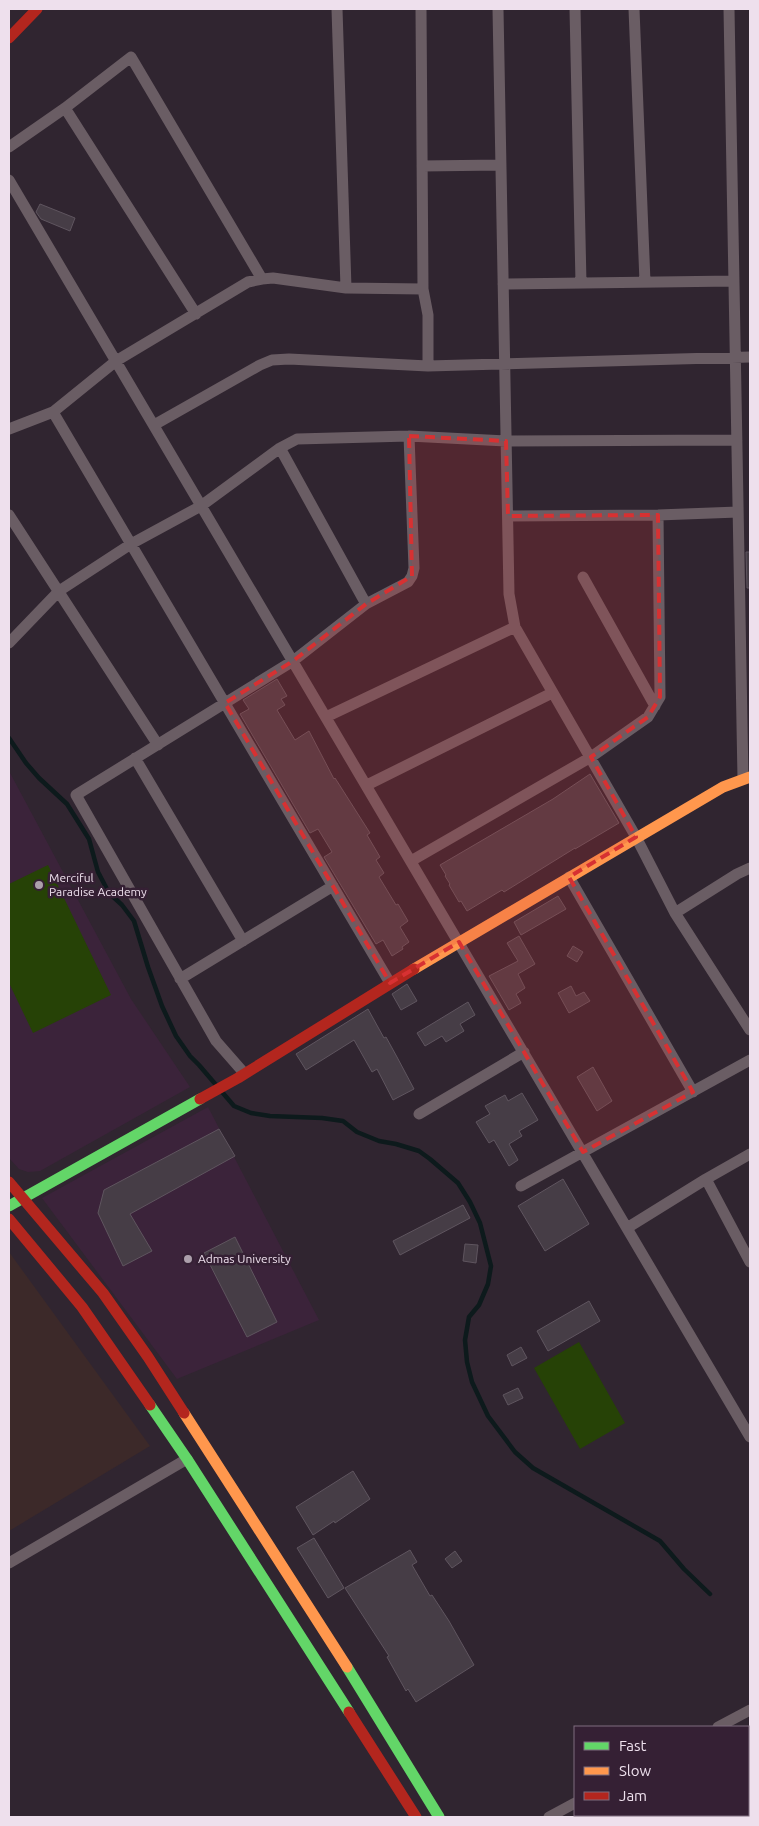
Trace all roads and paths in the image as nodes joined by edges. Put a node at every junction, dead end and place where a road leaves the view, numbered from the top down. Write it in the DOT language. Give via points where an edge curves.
graph roads {
  1 [pos="37,9"];
  2 [pos="337,9"];
  3 [pos="421,9"];
  4 [pos="498,9"];
  5 [pos="575,9"];
  6 [pos="634,9"];
  7 [pos="729,9"];
  8 [pos="9,38"];
  9 [pos="65,108"];
  10 [pos="9,147"];
  11 [pos="501,165"];
  12 [pos="422,166"];
  13 [pos="9,180"];
  14 [pos="262,279"];
  15 [pos="645,282"];
  16 [pos="734,282"];
  17 [pos="581,283"];
  18 [pos="503,284"];
  19 [pos="346,288"];
  20 [pos="423,290"];
  21 [pos="196,314"];
  22 [pos="736,357"];
  23 [pos="750,357"];
  24 [pos="116,361"];
  25 [pos="505,363"];
  26 [pos="428,366"];
  27 [pos="53,412"];
  28 [pos="154,425"];
  29 [pos="9,429"];
  30 [pos="409,436"];
  31 [pos="737,440"];
  32 [pos="506,441"];
  33 [pos="280,448"];
  34 [pos="201,506"];
  35 [pos="738,512"];
  36 [pos="9,515"];
  37 [pos="658,515"];
  38 [pos="508,516"];
  39 [pos="131,544"];
  40 [pos="583,577"];
  41 [pos="59,591"];
  42 [pos="366,604"];
  43 [pos="515,627"];
  44 [pos="9,643"];
  45 [pos="293,661"];
  46 [pos="746,666"];
  47 [pos="552,693"];
  48 [pos="225,702"];
  49 [pos="655,706"];
  50 [pos="326,717"];
  51 [pos="158,744"];
  52 [pos="591,757"];
  53 [pos="136,758"];
  54 [pos="747,778"];
  55 [pos="366,786"];
  56 [pos="636,837"];
  57 [pos="411,861"];
  58 [pos="750,868"];
  59 [pos="570,878"];
  60 [pos="333,886"];
  61 [pos="675,913"];
  62 [pos="243,941"];
  63 [pos="459,942"];
  64 [pos="180,979"];
  65 [pos="390,983"];
  66 [pos="750,1030"];
  67 [pos="524,1052"];
  68 [pos="750,1060"];
  69 [pos="241,1076"];
  70 [pos="693,1092"];
  71 [pos="419,1114"];
  72 [pos="583,1152"];
  73 [pos="750,1154"];
  74 [pos="706,1179"];
  75 [pos="9,1182"];
  76 [pos="521,1186"];
  77 [pos="23,1198"];
  78 [pos="9,1206"];
  79 [pos="9,1219"];
  80 [pos="627,1228"];
  81 [pos="748,1255"];
  82 [pos="750,1437"];
  83 [pos="188,1459"];
  84 [pos="9,1563"];
  85 [pos="750,1710"];
  86 [pos="720,1726"];
  87 [pos="574,1804"];
  88 [pos="416,1817"];
  89 [pos="439,1817"];
  90 [pos="549,1817"];
  1 -- 8 [label="street"];
  2 -- 19 [label="street"];
  3 -- 12 [label="street"];
  4 -- 11 [label="street"];
  5 -- 17 [label="street"];
  6 -- 15 [label="street"];
  7 -- 16 [label="street"];
  9 -- 10 [label="street"];
  9 -- 14 [label="street" via="131,57"];
  9 -- 21 [label="street"];
  11 -- 12 [label="street"];
  11 -- 18 [label="street"];
  12 -- 20 [label="street"];
  13 -- 24 [label="street"];
  14 -- 19 [label="street"];
  14 -- 21 [label="street" via="248,282"];
  15 -- 16 [label="street"];
  15 -- 17 [label="street"];
  16 -- 22 [label="street"];
  17 -- 18 [label="street"];
  18 -- 25 [label="street"];
  19 -- 20 [label="street"];
  20 -- 26 [label="street" via="428,315"];
  21 -- 24 [label="street"];
  22 -- 23 [label="street"];
  22 -- 25 [label="street"];
  22 -- 31 [label="street"];
  24 -- 27 [label="street"];
  24 -- 28 [label="street"];
  25 -- 26 [label="street"];
  25 -- 32 [label="street"];
  26 -- 28 [label="street" via="272,360"];
  27 -- 29 [label="street"];
  27 -- 39 [label="street"];
  28 -- 34 [label="street"];
  30 -- 32 [label="street"];
  30 -- 33 [label="street" via="297,439"];
  30 -- 42 [label="street" via="412,576 408,582"];
  31 -- 32 [label="street"];
  31 -- 35 [label="street"];
  32 -- 38 [label="street"];
  33 -- 34 [label="street"];
  33 -- 42 [label="street"];
  34 -- 39 [label="street"];
  34 -- 45 [label="street"];
  35 -- 37 [label="street"];
  35 -- 46 [label="street"];
  36 -- 41 [label="street"];
  37 -- 38 [label="street"];
  37 -- 49 [label="street" via="660,697"];
  38 -- 43 [label="street" via="509,594"];
  39 -- 41 [label="street"];
  39 -- 48 [label="street"];
  40 -- 49 [label="street"];
  41 -- 44 [label="street"];
  41 -- 51 [label="street"];
  42 -- 45 [label="street"];
  43 -- 47 [label="street"];
  43 -- 50 [label="street"];
  45 -- 48 [label="street"];
  45 -- 50 [label="street"];
  46 -- 54 [label="street"];
  47 -- 52 [label="street"];
  47 -- 55 [label="street"];
  48 -- 51 [label="street"];
  48 -- 60 [label="street"];
  49 -- 52 [label="street" via="648,717"];
  50 -- 55 [label="street"];
  51 -- 53 [label="street"];
  52 -- 56 [label="street"];
  52 -- 57 [label="street"];
  53 -- 62 [label="street"];
  53 -- 64 [label="street" via="76,795"];
  54 -- 56 [label="street" via="723,787"];
  55 -- 57 [label="street"];
  56 -- 59 [label="street"];
  56 -- 61 [label="street"];
  57 -- 63 [label="street"];
  58 -- 61 [label="street"];
  59 -- 63 [label="street"];
  59 -- 70 [label="street"];
  60 -- 62 [label="street"];
  60 -- 65 [label="street"];
  61 -- 66 [label="street"];
  62 -- 64 [label="street"];
  63 -- 65 [label="street"];
  63 -- 67 [label="street"];
  64 -- 69 [label="street" via="216,1041"];
  65 -- 69 [label="street"];
  67 -- 71 [label="street"];
  67 -- 72 [label="street"];
  68 -- 70 [label="street"];
  69 -- 77 [label="street"];
  70 -- 72 [label="street"];
  72 -- 76 [label="street"];
  72 -- 80 [label="street"];
  73 -- 74 [label="street"];
  74 -- 80 [label="street"];
  74 -- 81 [label="street"];
  75 -- 77 [label="street"];
  77 -- 78 [label="street"];
  77 -- 89 [label="street" via="103,1293 148,1357"];
  79 -- 83 [label="street" via="82,1307"];
  80 -- 82 [label="street"];
  83 -- 84 [label="street"];
  83 -- 88 [label="street"];
  85 -- 86 [label="street"];
  87 -- 90 [label="street"];
}
